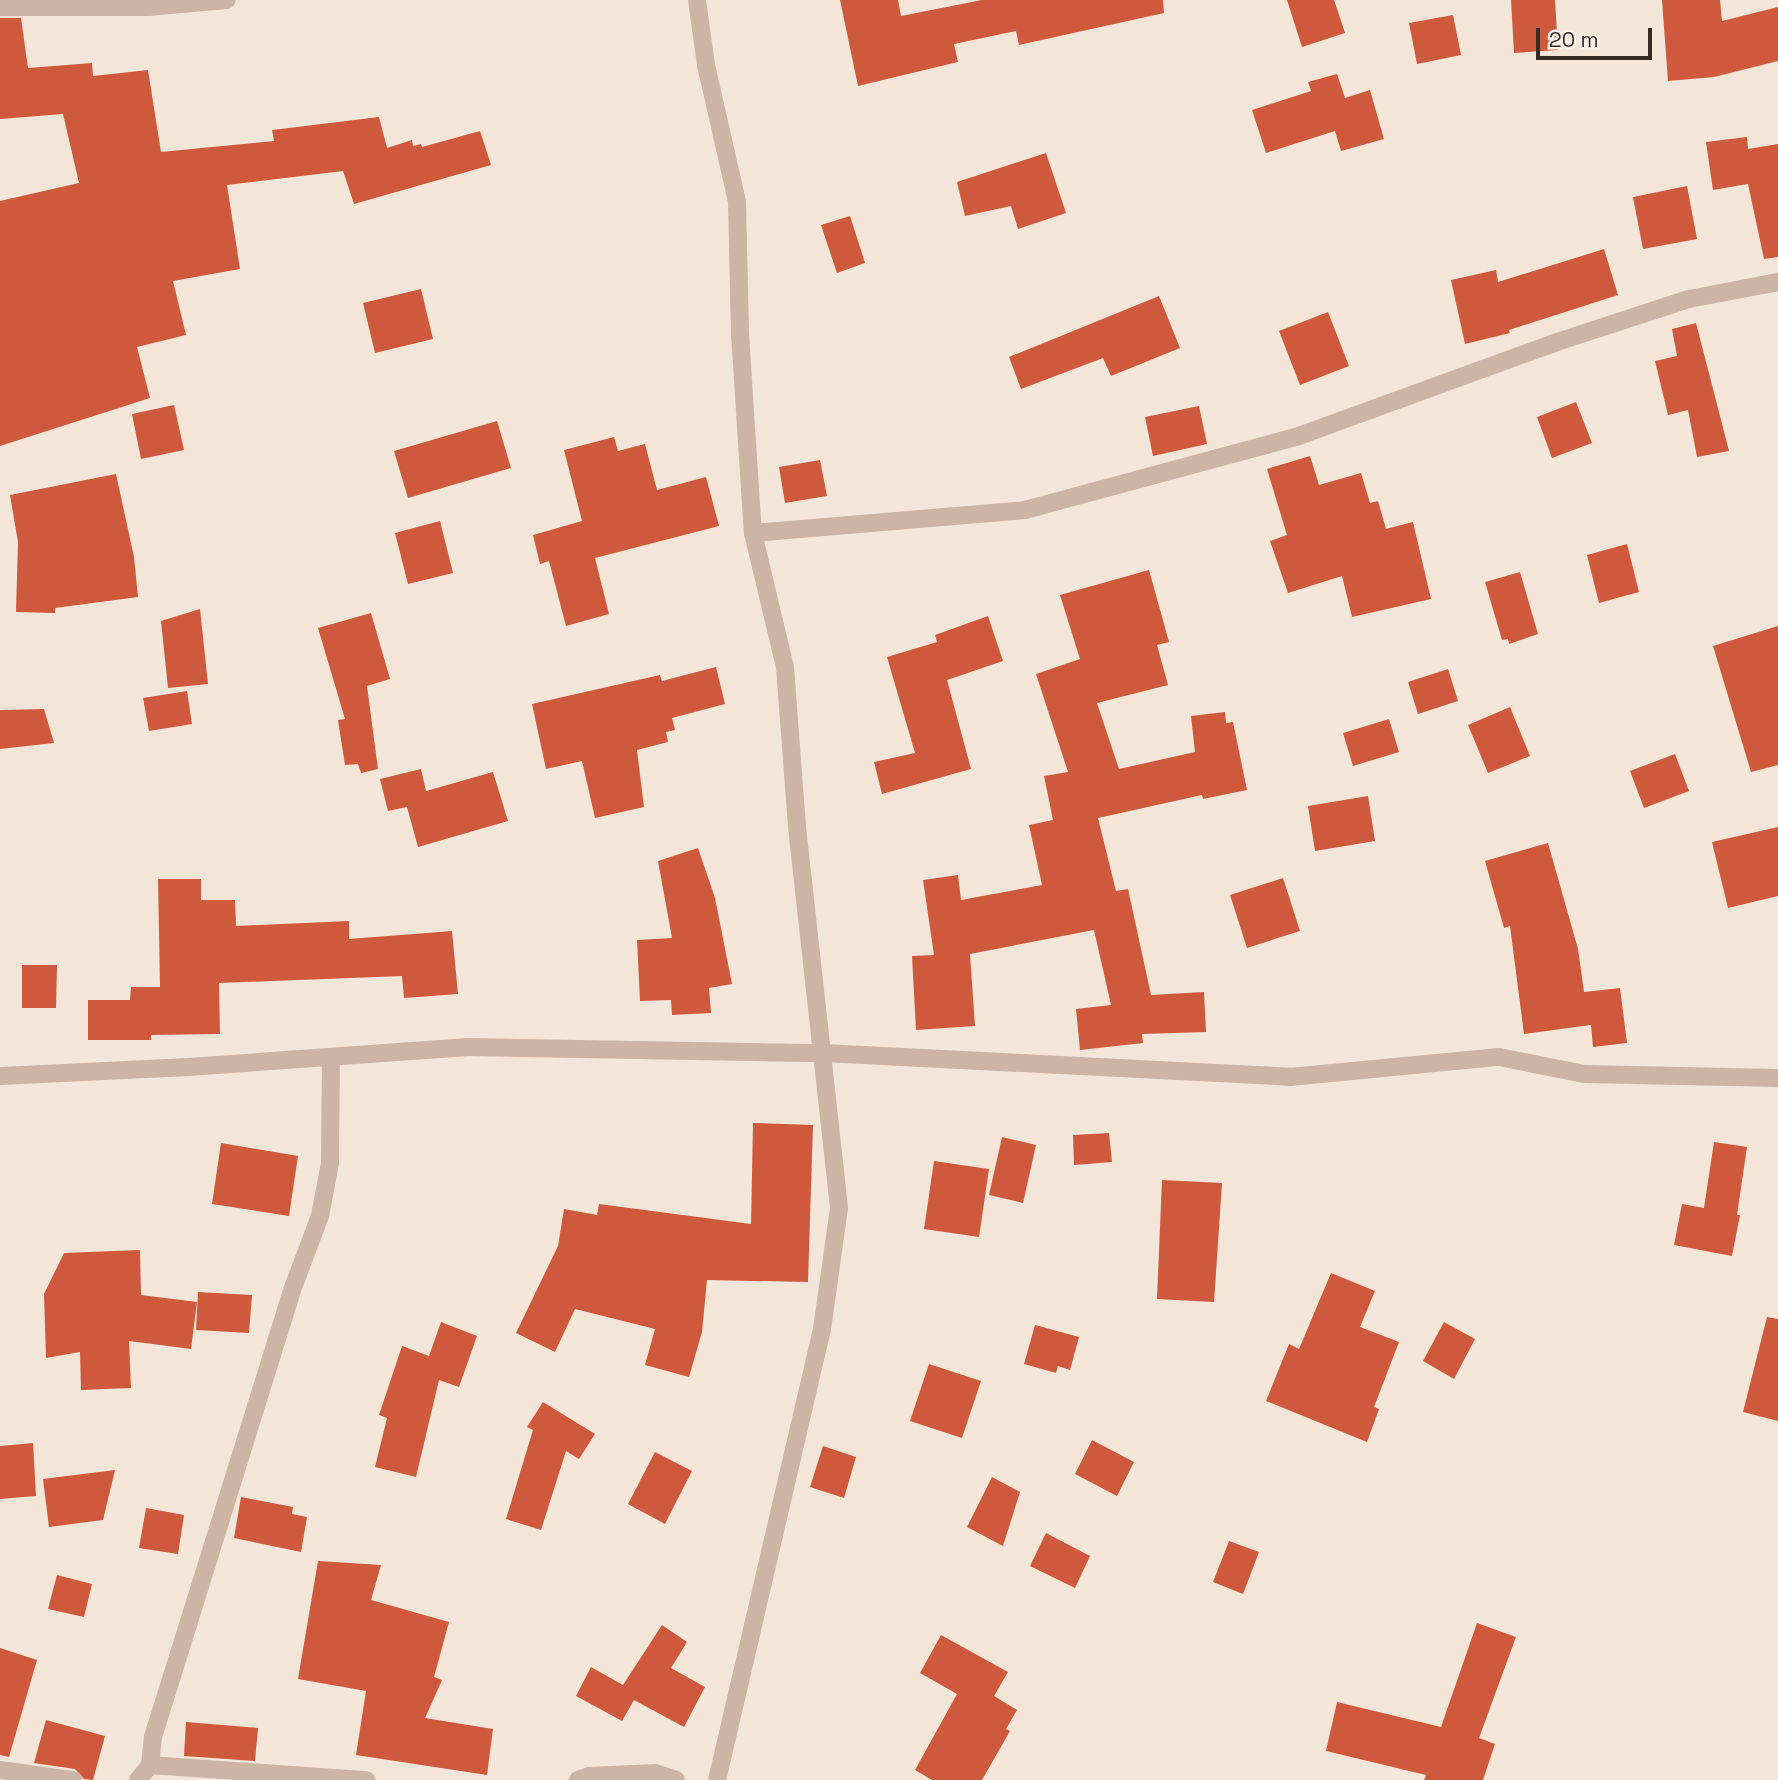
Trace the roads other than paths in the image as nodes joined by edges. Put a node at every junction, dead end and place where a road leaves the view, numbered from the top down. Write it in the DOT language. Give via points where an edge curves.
graph roads {
  1 [pos="227,0"];
  2 [pos="697,0"];
  3 [pos="0,7"];
  4 [pos="1778,282"];
  5 [pos="753,533"];
  6 [pos="823,1053"];
  7 [pos="331,1058"];
  8 [pos="0,1076"];
  9 [pos="1778,1078"];
  10 [pos="150,1765"];
  11 [pos="0,1770"];
  12 [pos="73,1780"];
  13 [pos="138,1780"];
  14 [pos="366,1780"];
  15 [pos="578,1780"];
  16 [pos="676,1780"];
  17 [pos="717,1780"];
  1 -- 3 [label="street" via="148,7"];
  2 -- 5 [label="street" via="706,65 737,202"];
  4 -- 5 [label="street" via="1689,299 1296,437 1025,510"];
  5 -- 6 [label="street" via="785,667 797,827"];
  6 -- 7 [label="street" via="468,1047"];
  6 -- 9 [label="street" via="1290,1077 1499,1057 1584,1073"];
  6 -- 17 [label="street" via="839,1208 822,1329"];
  7 -- 8 [label="street"];
  7 -- 10 [label="street" via="330,1163 320,1216 290,1297 153,1737"];
  10 -- 13 [label="street"];
  10 -- 14 [label="street"];
  11 -- 12 [label="street"];
  15 -- 16 [label="street" via="656,1773"];
}
